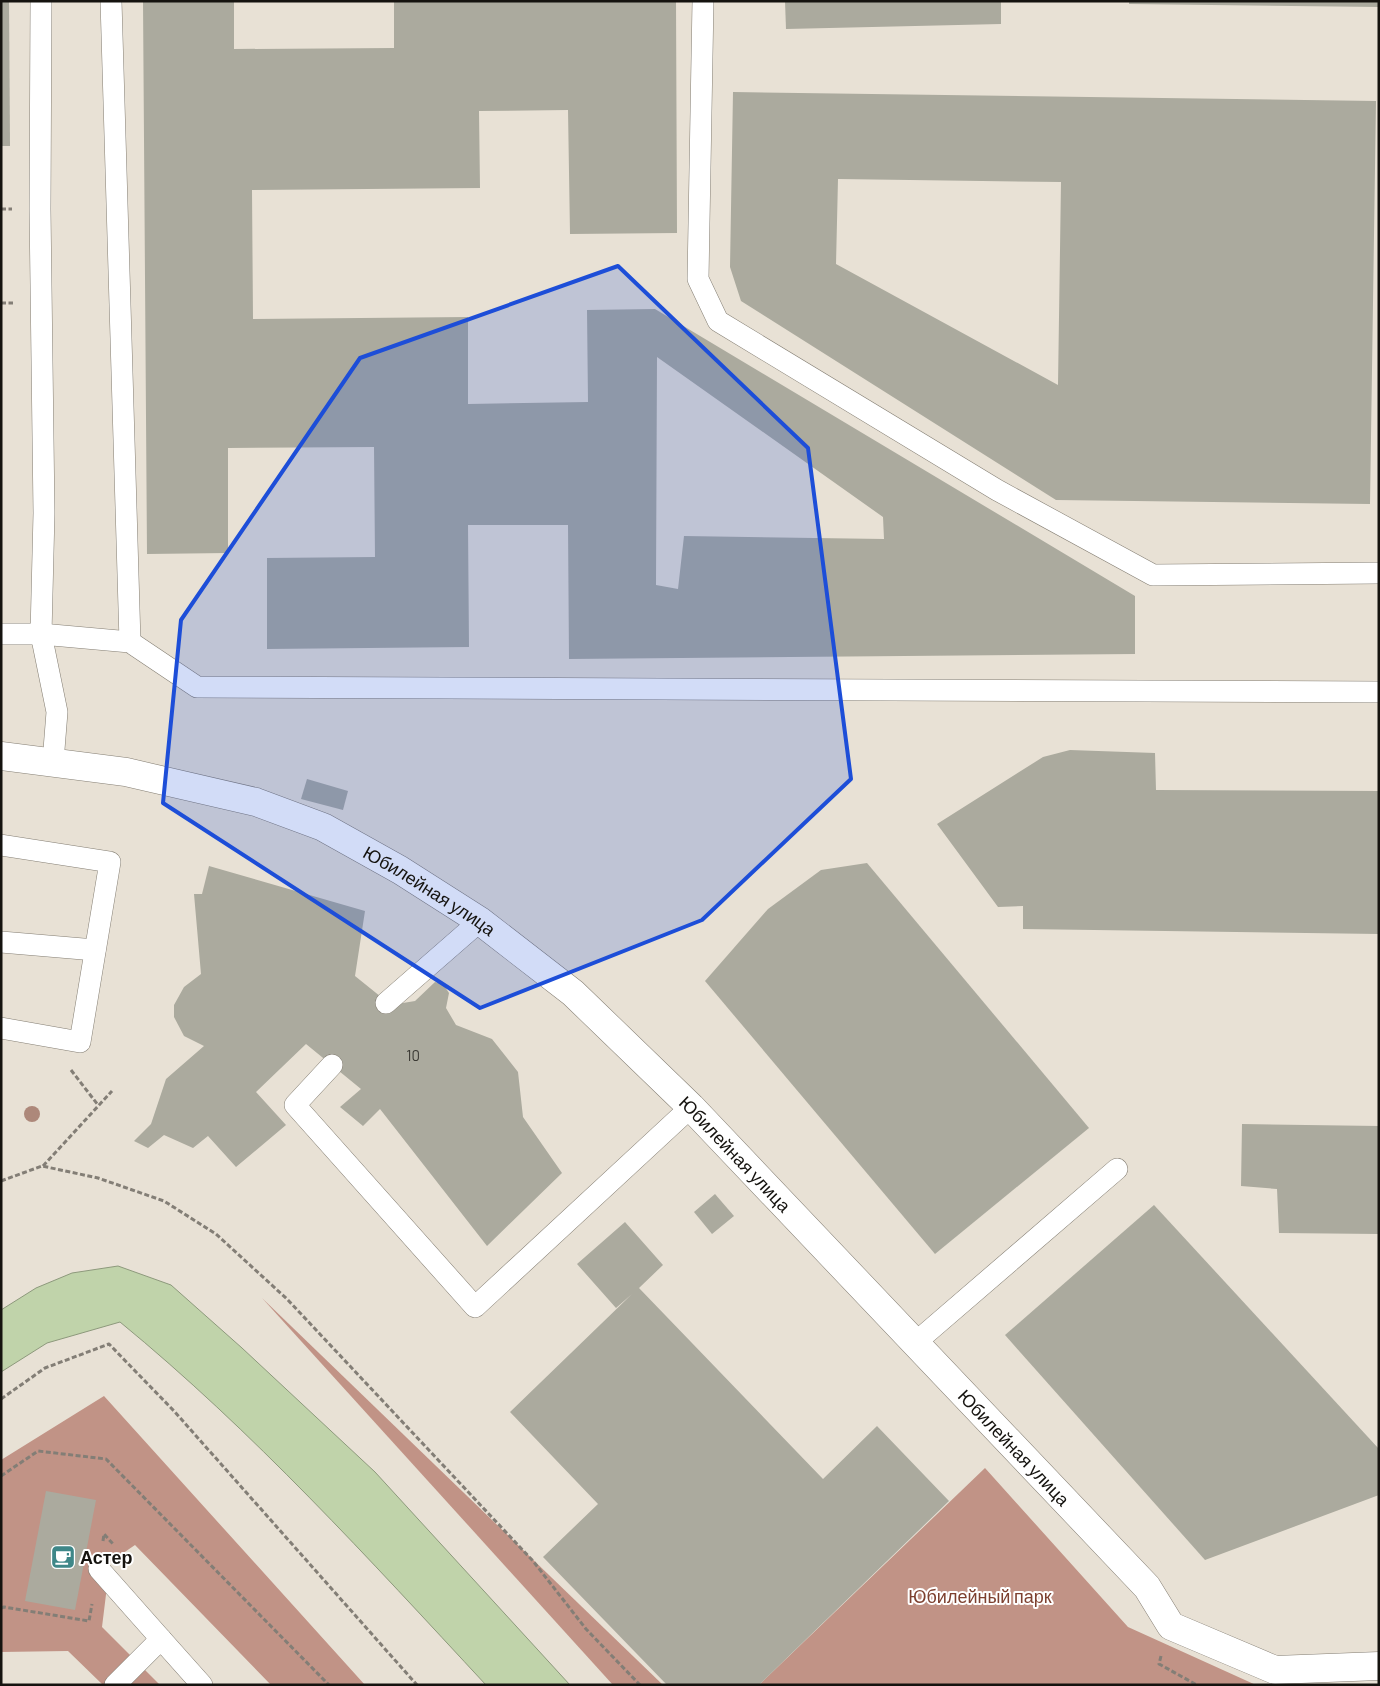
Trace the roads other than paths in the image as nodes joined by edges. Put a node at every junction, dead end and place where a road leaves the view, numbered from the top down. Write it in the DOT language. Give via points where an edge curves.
graph roads {
  1 [pos="41,1"];
  2 [pos="111,1"];
  3 [pos="703,1"];
  4 [pos="1379,574"];
  5 [pos="1,634"];
  6 [pos="40,634"];
  7 [pos="130,642"];
  8 [pos="1379,692"];
  9 [pos="1,756"];
  10 [pos="53,762"];
  11 [pos="1,845"];
  12 [pos="480,921"];
  13 [pos="1,942"];
  14 [pos="95,950"];
  15 [pos="386,1003"];
  16 [pos="1,1028"];
  17 [pos="332,1065"];
  18 [pos="691,1106"];
  19 [pos="1117,1169"];
  20 [pos="915,1343"];
  21 [pos="98,1568"];
  22 [pos="161,1639"];
  23 [pos="1379,1666"];
  24 [pos="115,1685"];
  25 [pos="202,1685"];
  1 -- 6 [label="lane" via="44,514"];
  2 -- 7 [label="lane"];
  3 -- 4 [label="lane" via="698,279 718,321 997,490 1153,575"];
  5 -- 6 [label="lane"];
  6 -- 7 [label="lane"];
  6 -- 10 [label="lane" via="56,712"];
  7 -- 8 [label="lane" via="197,687"];
  9 -- 10 [label="street, Юбилейная улица"];
  10 -- 12 [label="street, Юбилейная улица" via="126,772 256,802 323,827 400,870"];
  11 -- 14 [label="lane" via="110,862"];
  12 -- 15 [label="lane"];
  12 -- 18 [label="street, Юбилейная улица" via="573,993"];
  13 -- 14 [label="lane"];
  14 -- 16 [label="lane" via="80,1042"];
  17 -- 18 [label="lane" via="295,1105 475,1307"];
  18 -- 20 [label="street, Юбилейная улица"];
  19 -- 20 [label="lane"];
  20 -- 23 [label="street, Юбилейная улица" via="1146,1587 1171,1626 1274,1670"];
  21 -- 22 [label="lane"];
  22 -- 24 [label="lane"];
  22 -- 25 [label="lane"];
}
